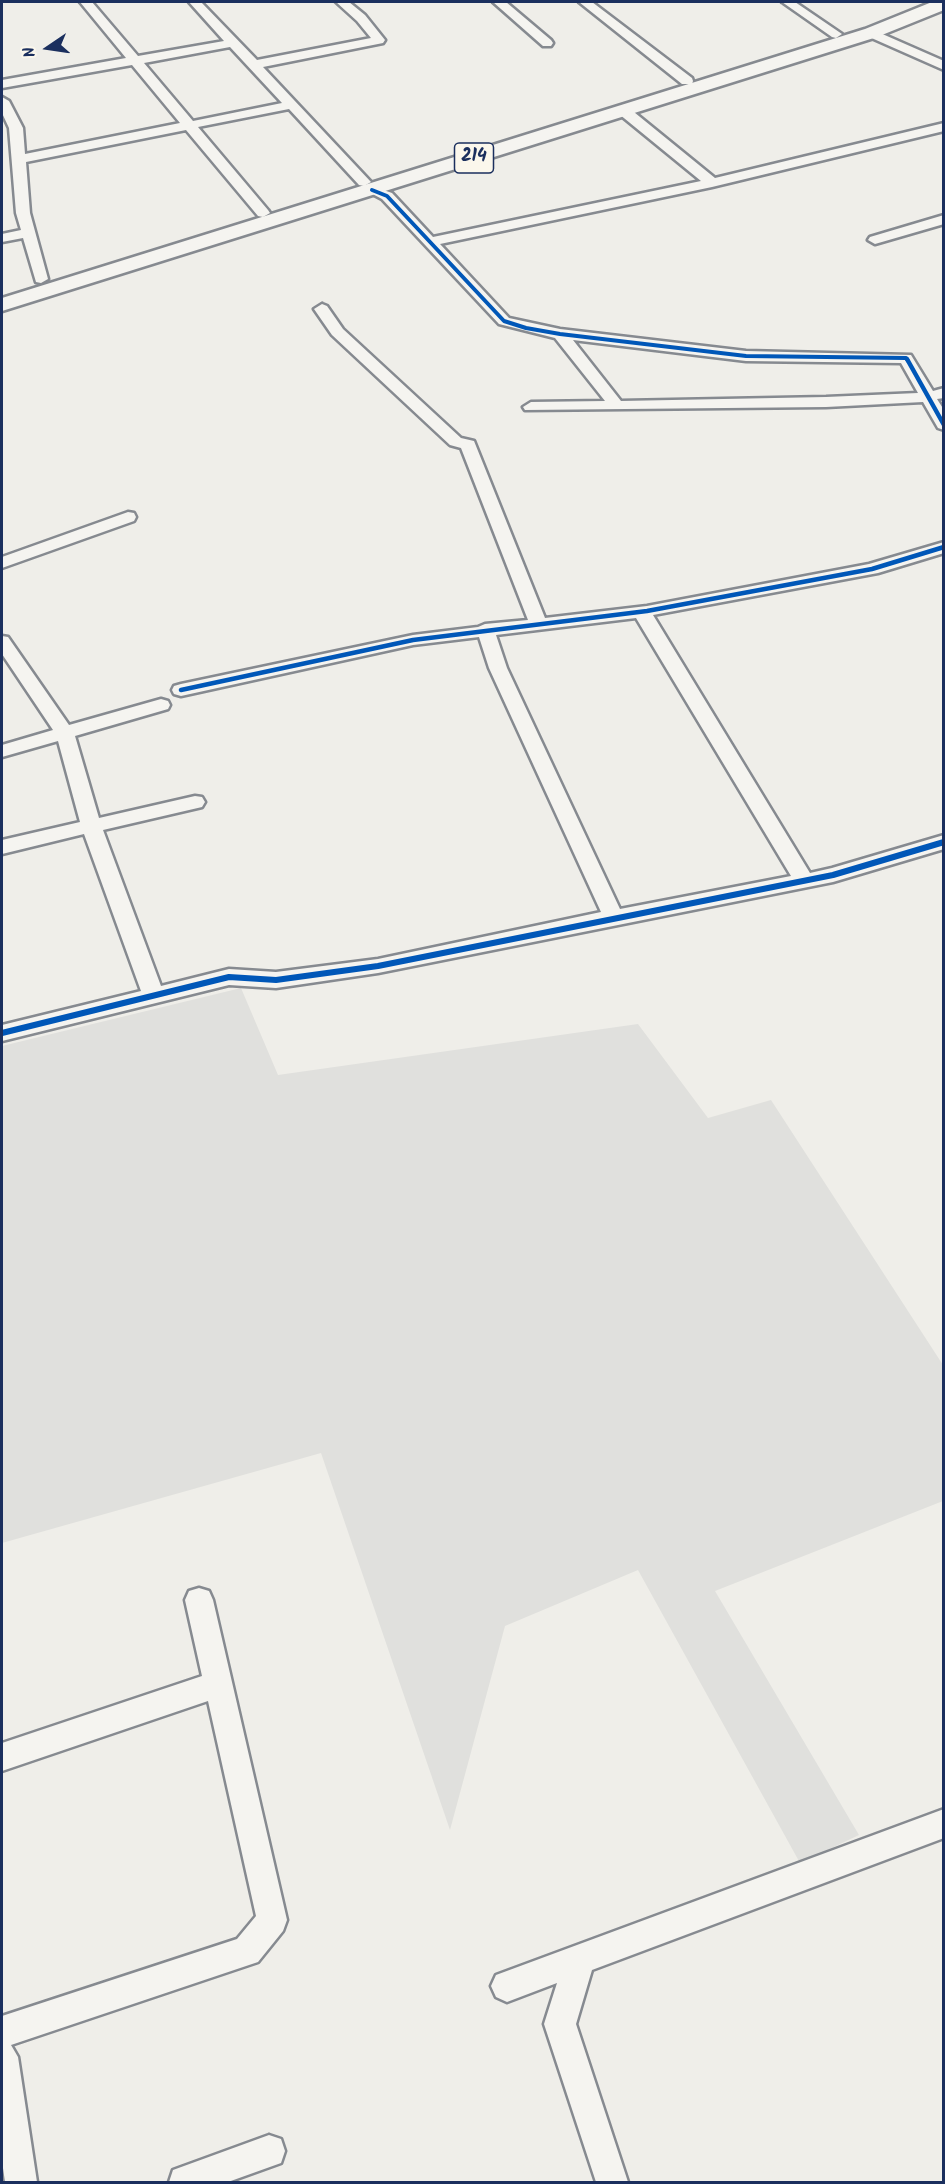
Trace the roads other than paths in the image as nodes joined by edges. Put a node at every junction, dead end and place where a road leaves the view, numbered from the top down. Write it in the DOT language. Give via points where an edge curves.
graph roads {
  1 [pos="86,2"];
  2 [pos="195,2"];
  3 [pos="342,2"];
  4 [pos="499,2"];
  5 [pos="585,2"];
  6 [pos="788,2"];
  7 [pos="919,2"];
  8 [pos="944,3"];
  9 [pos="836,33"];
  10 [pos="871,33"];
  11 [pos="232,43"];
  12 [pos="547,43"];
  13 [pos="136,59"];
  14 [pos="252,64"];
  15 [pos="944,66"];
  16 [pos="687,81"];
  17 [pos="2,84"];
  18 [pos="2,101"];
  19 [pos="291,105"];
  20 [pos="624,111"];
  21 [pos="190,124"];
  22 [pos="943,128"];
  23 [pos="19,159"];
  24 [pos="712,183"];
  25 [pos="368,186"];
  26 [pos="263,213"];
  27 [pos="944,219"];
  28 [pos="28,233"];
  29 [pos="2,238"];
  30 [pos="874,240"];
  31 [pos="431,242"];
  32 [pos="41,279"];
  33 [pos="2,291"];
  34 [pos="2,305"];
  35 [pos="322,309"];
  36 [pos="560,334"];
  37 [pos="944,393"];
  38 [pos="927,397"];
  39 [pos="617,405"];
  40 [pos="531,407"];
  41 [pos="944,425"];
  42 [pos="129,517"];
  43 [pos="944,547"];
  44 [pos="2,563"];
  45 [pos="642,612"];
  46 [pos="539,625"];
  47 [pos="485,630"];
  48 [pos="2,641"];
  49 [pos="181,690"];
  50 [pos="161,705"];
  51 [pos="65,733"];
  52 [pos="2,751"];
  53 [pos="195,802"];
  54 [pos="91,826"];
  55 [pos="944,842"];
  56 [pos="2,847"];
  57 [pos="804,880"];
  58 [pos="614,917"];
  59 [pos="153,995"];
  60 [pos="2,1033"];
  61 [pos="199,1600"];
  62 [pos="218,1684"];
  63 [pos="2,1757"];
  64 [pos="944,1823"];
  65 [pos="580,1959"];
  66 [pos="507,1986"];
  67 [pos="2,2032"];
  68 [pos="2,2057"];
  69 [pos="269,2151"];
  70 [pos="21,2182"];
  71 [pos="185,2182"];
  72 [pos="612,2182"];
  1 -- 13 [label="street"];
  2 -- 11 [label="street"];
  3 -- 14 [label="street" via="379,40"];
  4 -- 12 [label="street"];
  5 -- 16 [label="street"];
  6 -- 9 [label="street"];
  7 -- 9 [label="highway, 214"];
  8 -- 10 [label="highway, 214"];
  9 -- 16 [label="highway, 214"];
  10 -- 15 [label="street"];
  10 -- 20 [label="highway, 214"];
  11 -- 13 [label="street"];
  11 -- 14 [label="street"];
  13 -- 17 [label="street"];
  13 -- 21 [label="street"];
  14 -- 19 [label="street"];
  16 -- 25 [label="highway, 214"];
  18 -- 23 [label="street" via="16,128"];
  19 -- 21 [label="street"];
  19 -- 25 [label="street"];
  20 -- 24 [label="street"];
  20 -- 25 [label="highway, 214"];
  21 -- 23 [label="street"];
  21 -- 26 [label="street"];
  22 -- 24 [label="street"];
  23 -- 28 [label="street"];
  24 -- 31 [label="street"];
  25 -- 26 [label="highway, 214"];
  25 -- 31 [label="street" via="387,196"];
  25 -- 34 [label="highway, 214"];
  26 -- 32 [label="highway, 214"];
  27 -- 30 [label="street"];
  28 -- 29 [label="street"];
  28 -- 32 [label="street"];
  31 -- 36 [label="street" via="504,321"];
  32 -- 33 [label="highway, 214"];
  35 -- 46 [label="street" via="345,340 456,442 468,444"];
  36 -- 38 [label="street" via="746,356 906,358"];
  36 -- 39 [label="street"];
  37 -- 38 [label="street"];
  38 -- 39 [label="street"];
  38 -- 41 [label="street"];
  39 -- 40 [label="street"];
  42 -- 44 [label="street"];
  43 -- 45 [label="street" via="872,569"];
  45 -- 46 [label="street"];
  45 -- 57 [label="street"];
  46 -- 47 [label="street"];
  47 -- 49 [label="street" via="414,640"];
  47 -- 58 [label="street" via="498,668"];
  48 -- 51 [label="street"];
  50 -- 51 [label="street"];
  51 -- 52 [label="street"];
  51 -- 54 [label="street"];
  53 -- 54 [label="street"];
  54 -- 56 [label="street"];
  54 -- 59 [label="street"];
  55 -- 57 [label="street"];
  57 -- 58 [label="street"];
  58 -- 59 [label="street" via="378,966 276,980 229,977"];
  59 -- 60 [label="street"];
  61 -- 62 [label="street"];
  62 -- 63 [label="street"];
  62 -- 67 [label="street" via="272,1920 247,1951"];
  64 -- 65 [label="street"];
  65 -- 66 [label="street"];
  65 -- 72 [label="street" via="560,2024"];
  68 -- 70 [label="street"];
  69 -- 71 [label="street"];
}
